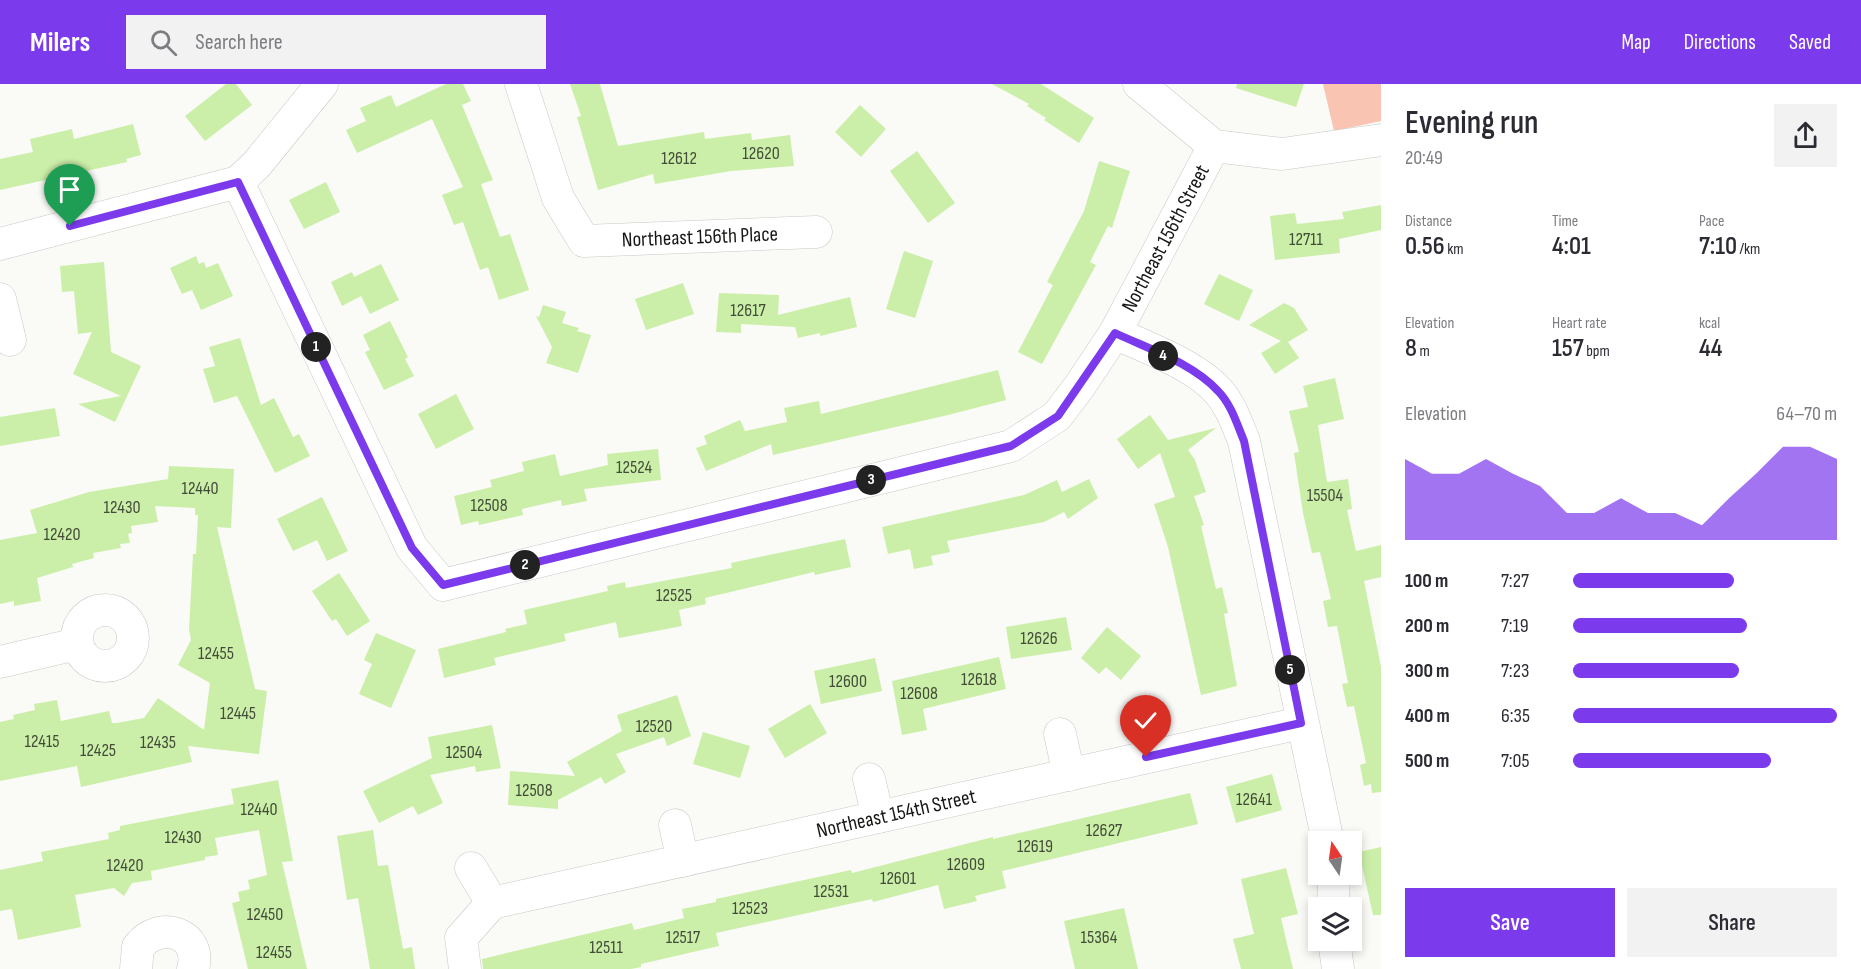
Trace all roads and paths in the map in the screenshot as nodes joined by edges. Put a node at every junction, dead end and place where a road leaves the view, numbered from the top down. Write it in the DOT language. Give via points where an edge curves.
graph roads {
  1 [pos="322,84"];
  2 [pos="521,84"];
  3 [pos="1139,84"];
  4 [pos="1381,140"];
  5 [pos="1214,146"];
  6 [pos="238,182"];
  7 [pos="816,232"];
  8 [pos="0,244"];
  9 [pos="0,299"];
  10 [pos="1115,333"];
  11 [pos="10,340"];
  12 [pos="76,644"];
  13 [pos="0,662"];
  14 [pos="1301,723"];
  15 [pos="1059,734"];
  16 [pos="1069,775"];
  17 [pos="869,779"];
  18 [pos="878,818"];
  19 [pos="675,825"];
  20 [pos="1326,831"];
  21 [pos="683,861"];
  22 [pos="471,868"];
  23 [pos="492,903"];
  24 [pos="1336,951"];
  25 [pos="134,969"];
  26 [pos="193,969"];
  27 [pos="465,969"];
  28 [pos="1338,969"];
  1 -- 6 [label="street" via="258,164"];
  2 -- 7 [label="street, Northeast 156th Place" via="558,198 584,241"];
  3 -- 5 [label="street"];
  4 -- 5 [label="street, Northeast 156th Street" via="1282,154"];
  5 -- 10 [label="street, Northeast 156th Street"];
  6 -- 8 [label="street"];
  6 -- 10 [label="street, Northeast 156th Street" via="412,548 443,585 1011,446 1058,416"];
  9 -- 11 [label="street"];
  10 -- 14 [label="street" via="1198,374 1219,391 1232,412 1244,441"];
  12 -- 13 [label="street"];
  14 -- 16 [label="street, Northeast 154th Street"];
  14 -- 20 [label="street"];
  15 -- 16 [label="street"];
  16 -- 18 [label="street, Northeast 154th Street"];
  17 -- 18 [label="street"];
  18 -- 21 [label="street, Northeast 154th Street"];
  19 -- 21 [label="street"];
  21 -- 23 [label="street, Northeast 154th Street"];
  22 -- 23 [label="street"];
  23 -- 27 [label="street" via="461,938"];
  24 -- 28 [label="street"];
  25 -- 26 [label="street" via="138,947 153,933 163,931 173,932 190,945"];
}
